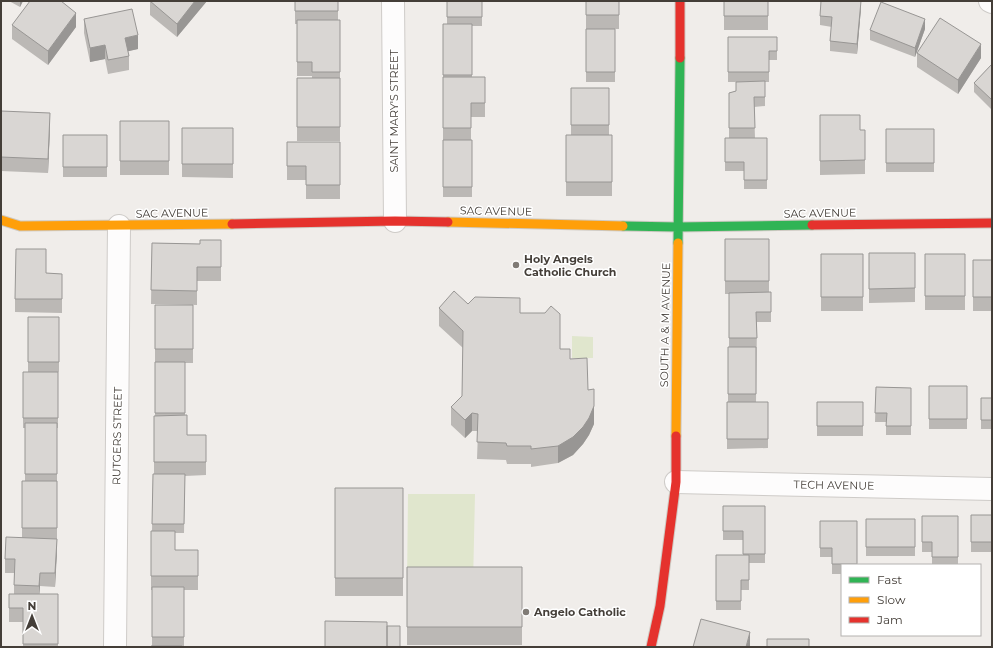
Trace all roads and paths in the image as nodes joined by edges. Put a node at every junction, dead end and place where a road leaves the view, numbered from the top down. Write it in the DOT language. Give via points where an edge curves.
graph roads {
  1 [pos="393,1"];
  2 [pos="680,1"];
  3 [pos="1,220"];
  4 [pos="395,221"];
  5 [pos="992,223"];
  6 [pos="119,226"];
  7 [pos="678,227"];
  8 [pos="676,482"];
  9 [pos="992,489"];
  10 [pos="115,647"];
  11 [pos="651,647"];
  1 -- 4 [label="street, SAINT MARY'S STREET"];
  2 -- 7 [label="street, SOUTH A & M AVENUE"];
  3 -- 6 [label="street, SAC AVENUE" via="20,226"];
  4 -- 6 [label="street, SAC AVENUE"];
  4 -- 7 [label="street, SAC AVENUE"];
  5 -- 7 [label="street, SAC AVENUE"];
  6 -- 10 [label="street, RUTGERS STREET"];
  7 -- 8 [label="street, SOUTH A & M AVENUE"];
  8 -- 9 [label="street, TECH AVENUE"];
  8 -- 11 [label="street, SOUTH A & M AVENUE" via="660,606"];
}
